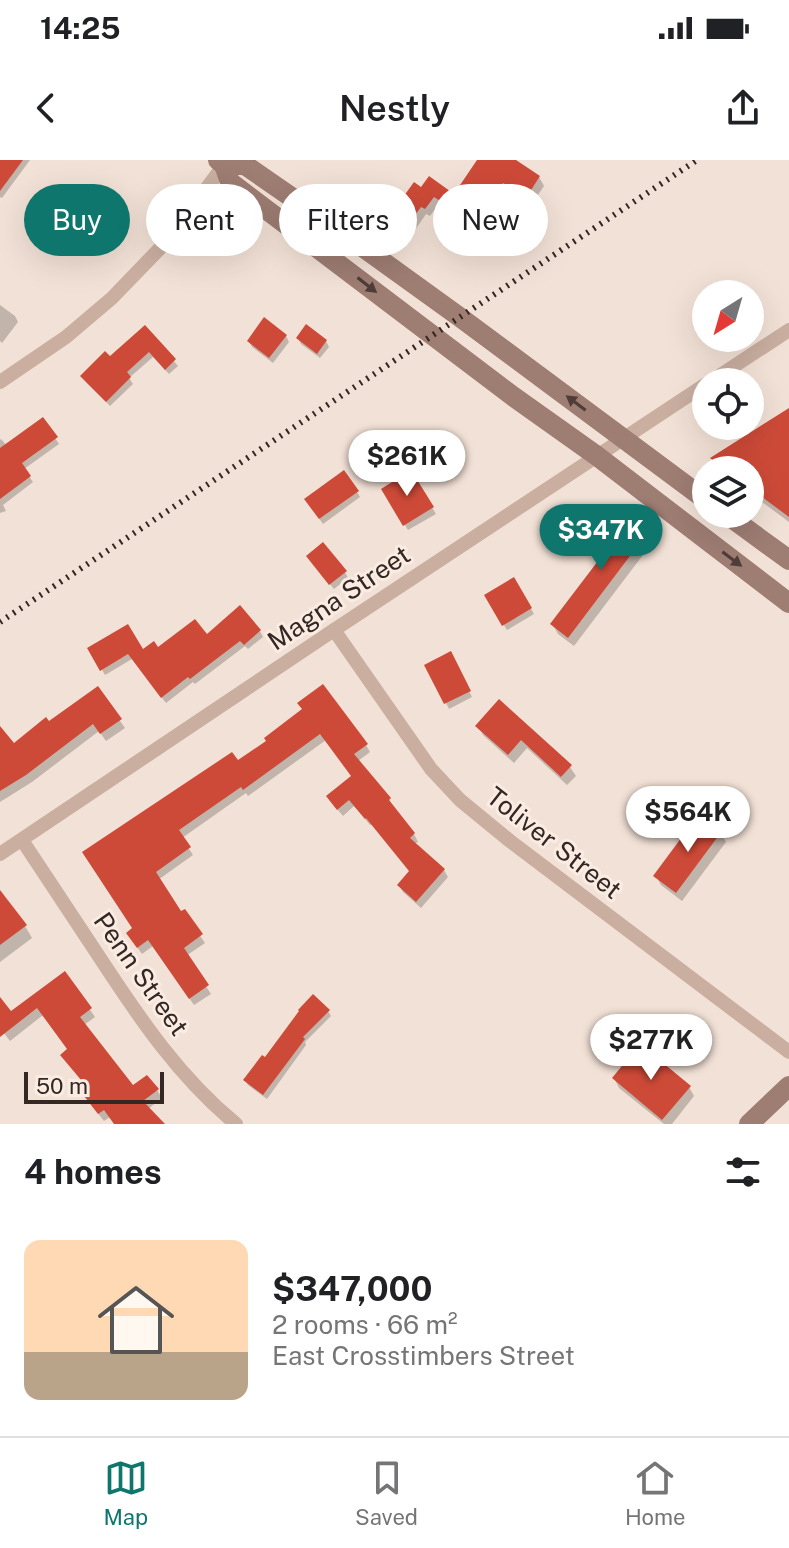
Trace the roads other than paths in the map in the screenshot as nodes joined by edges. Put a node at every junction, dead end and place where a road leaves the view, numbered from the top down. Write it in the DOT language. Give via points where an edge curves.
graph roads {
  1 [pos="221,162"];
  2 [pos="789,330"];
  3 [pos="731,368"];
  4 [pos="0,382"];
  5 [pos="692,393"];
  6 [pos="623,438"];
  7 [pos="597,456"];
  8 [pos="692,490"];
  9 [pos="745,528"];
  10 [pos="789,560"];
  11 [pos="789,603"];
  12 [pos="334,630"];
  13 [pos="22,840"];
  14 [pos="0,854"];
  15 [pos="789,1052"];
  16 [pos="789,1086"];
  17 [pos="236,1124"];
  18 [pos="749,1124"];
  1 -- 4 [label="street" via="168,240 112,298"];
  6 -- 1 [label="main road, one-way" via="245,165"];
  1 -- 7 [label="main road, one-way" via="230,182"];
  2 -- 3 [label="street, Magna Street"];
  5 -- 6 [label="street, Magna Street"];
  6 -- 7 [label="street, Magna Street"];
  6 -- 8 [label="main road"];
  7 -- 11 [label="main road, one-way"];
  7 -- 12 [label="street, Magna Street"];
  9 -- 10 [label="main road"];
  12 -- 13 [label="street, Magna Street"];
  12 -- 15 [label="street, Toliver Street" via="431,769 460,800"];
  13 -- 14 [label="street, Magna Street"];
  13 -- 17 [label="street, Penn Street" via="178,1070"];
  16 -- 18 [label="main road"];
}
